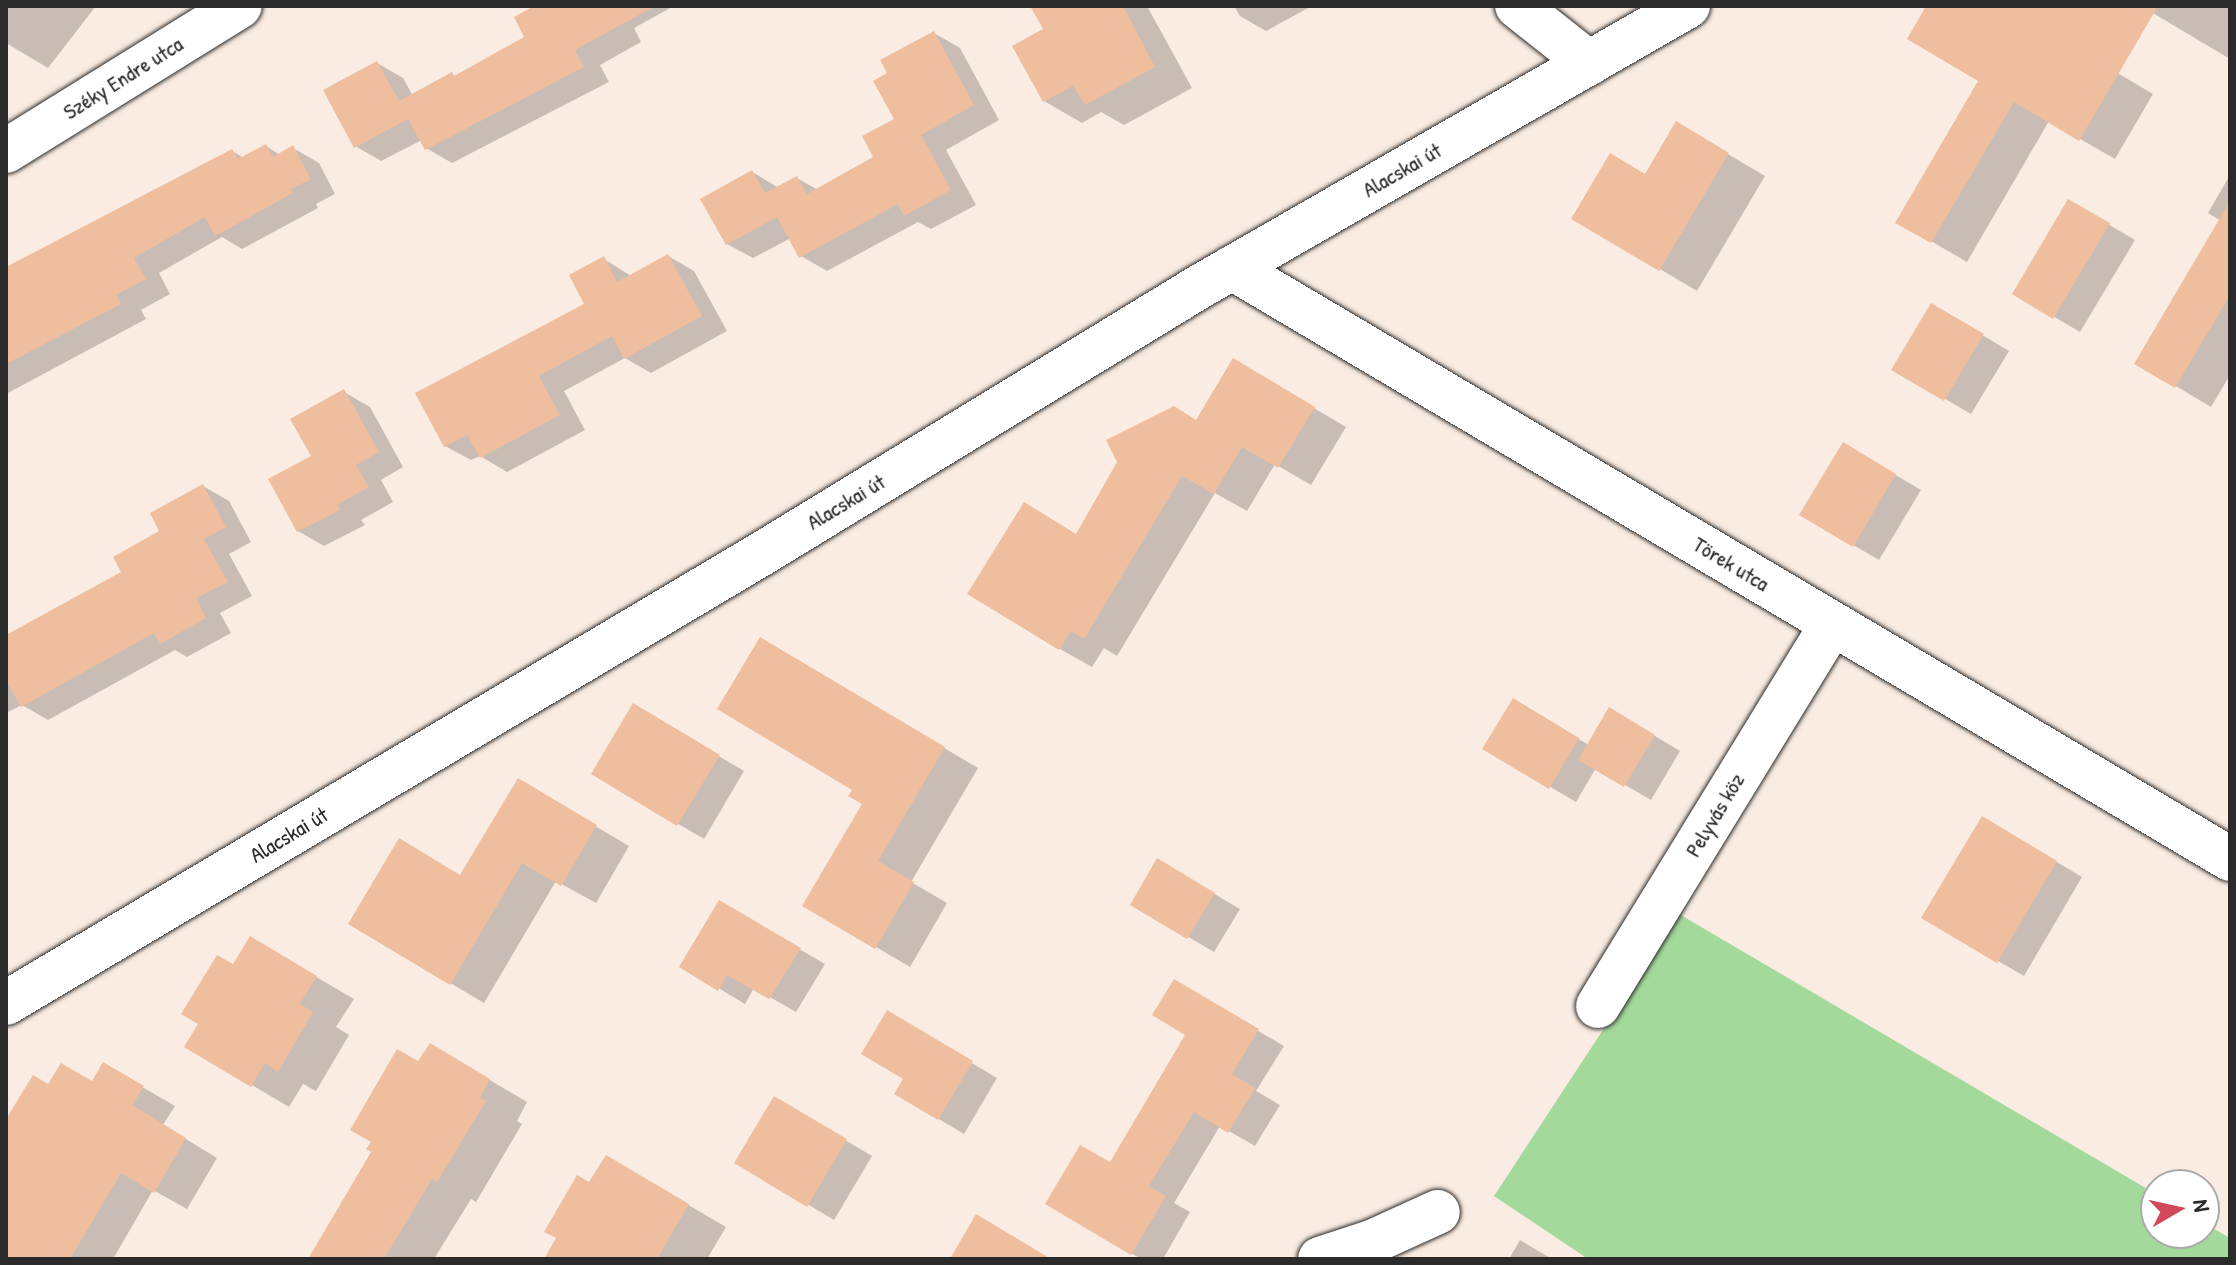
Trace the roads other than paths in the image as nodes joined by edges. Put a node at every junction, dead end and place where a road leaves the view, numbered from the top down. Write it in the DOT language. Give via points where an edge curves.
graph roads {
  1 [pos="240,6"];
  2 [pos="1517,6"];
  3 [pos="1688,6"];
  4 [pos="1589,63"];
  5 [pos="6,151"];
  6 [pos="1232,268"];
  7 [pos="1832,624"];
  8 [pos="2230,859"];
  9 [pos="6,1003"];
  10 [pos="1598,1006"];
  11 [pos="1438,1212"];
  12 [pos="1320,1259"];
  1 -- 5 [label="street, Széky Endre utca"];
  2 -- 4 [label="street"];
  3 -- 4 [label="street, Alacskai út"];
  4 -- 6 [label="street, Alacskai út"];
  6 -- 7 [label="street, Törek utca"];
  6 -- 9 [label="street, Alacskai út"];
  7 -- 8 [label="street, Törek utca"];
  7 -- 10 [label="street, Pelyvás köz"];
  11 -- 12 [label="street"];
}
